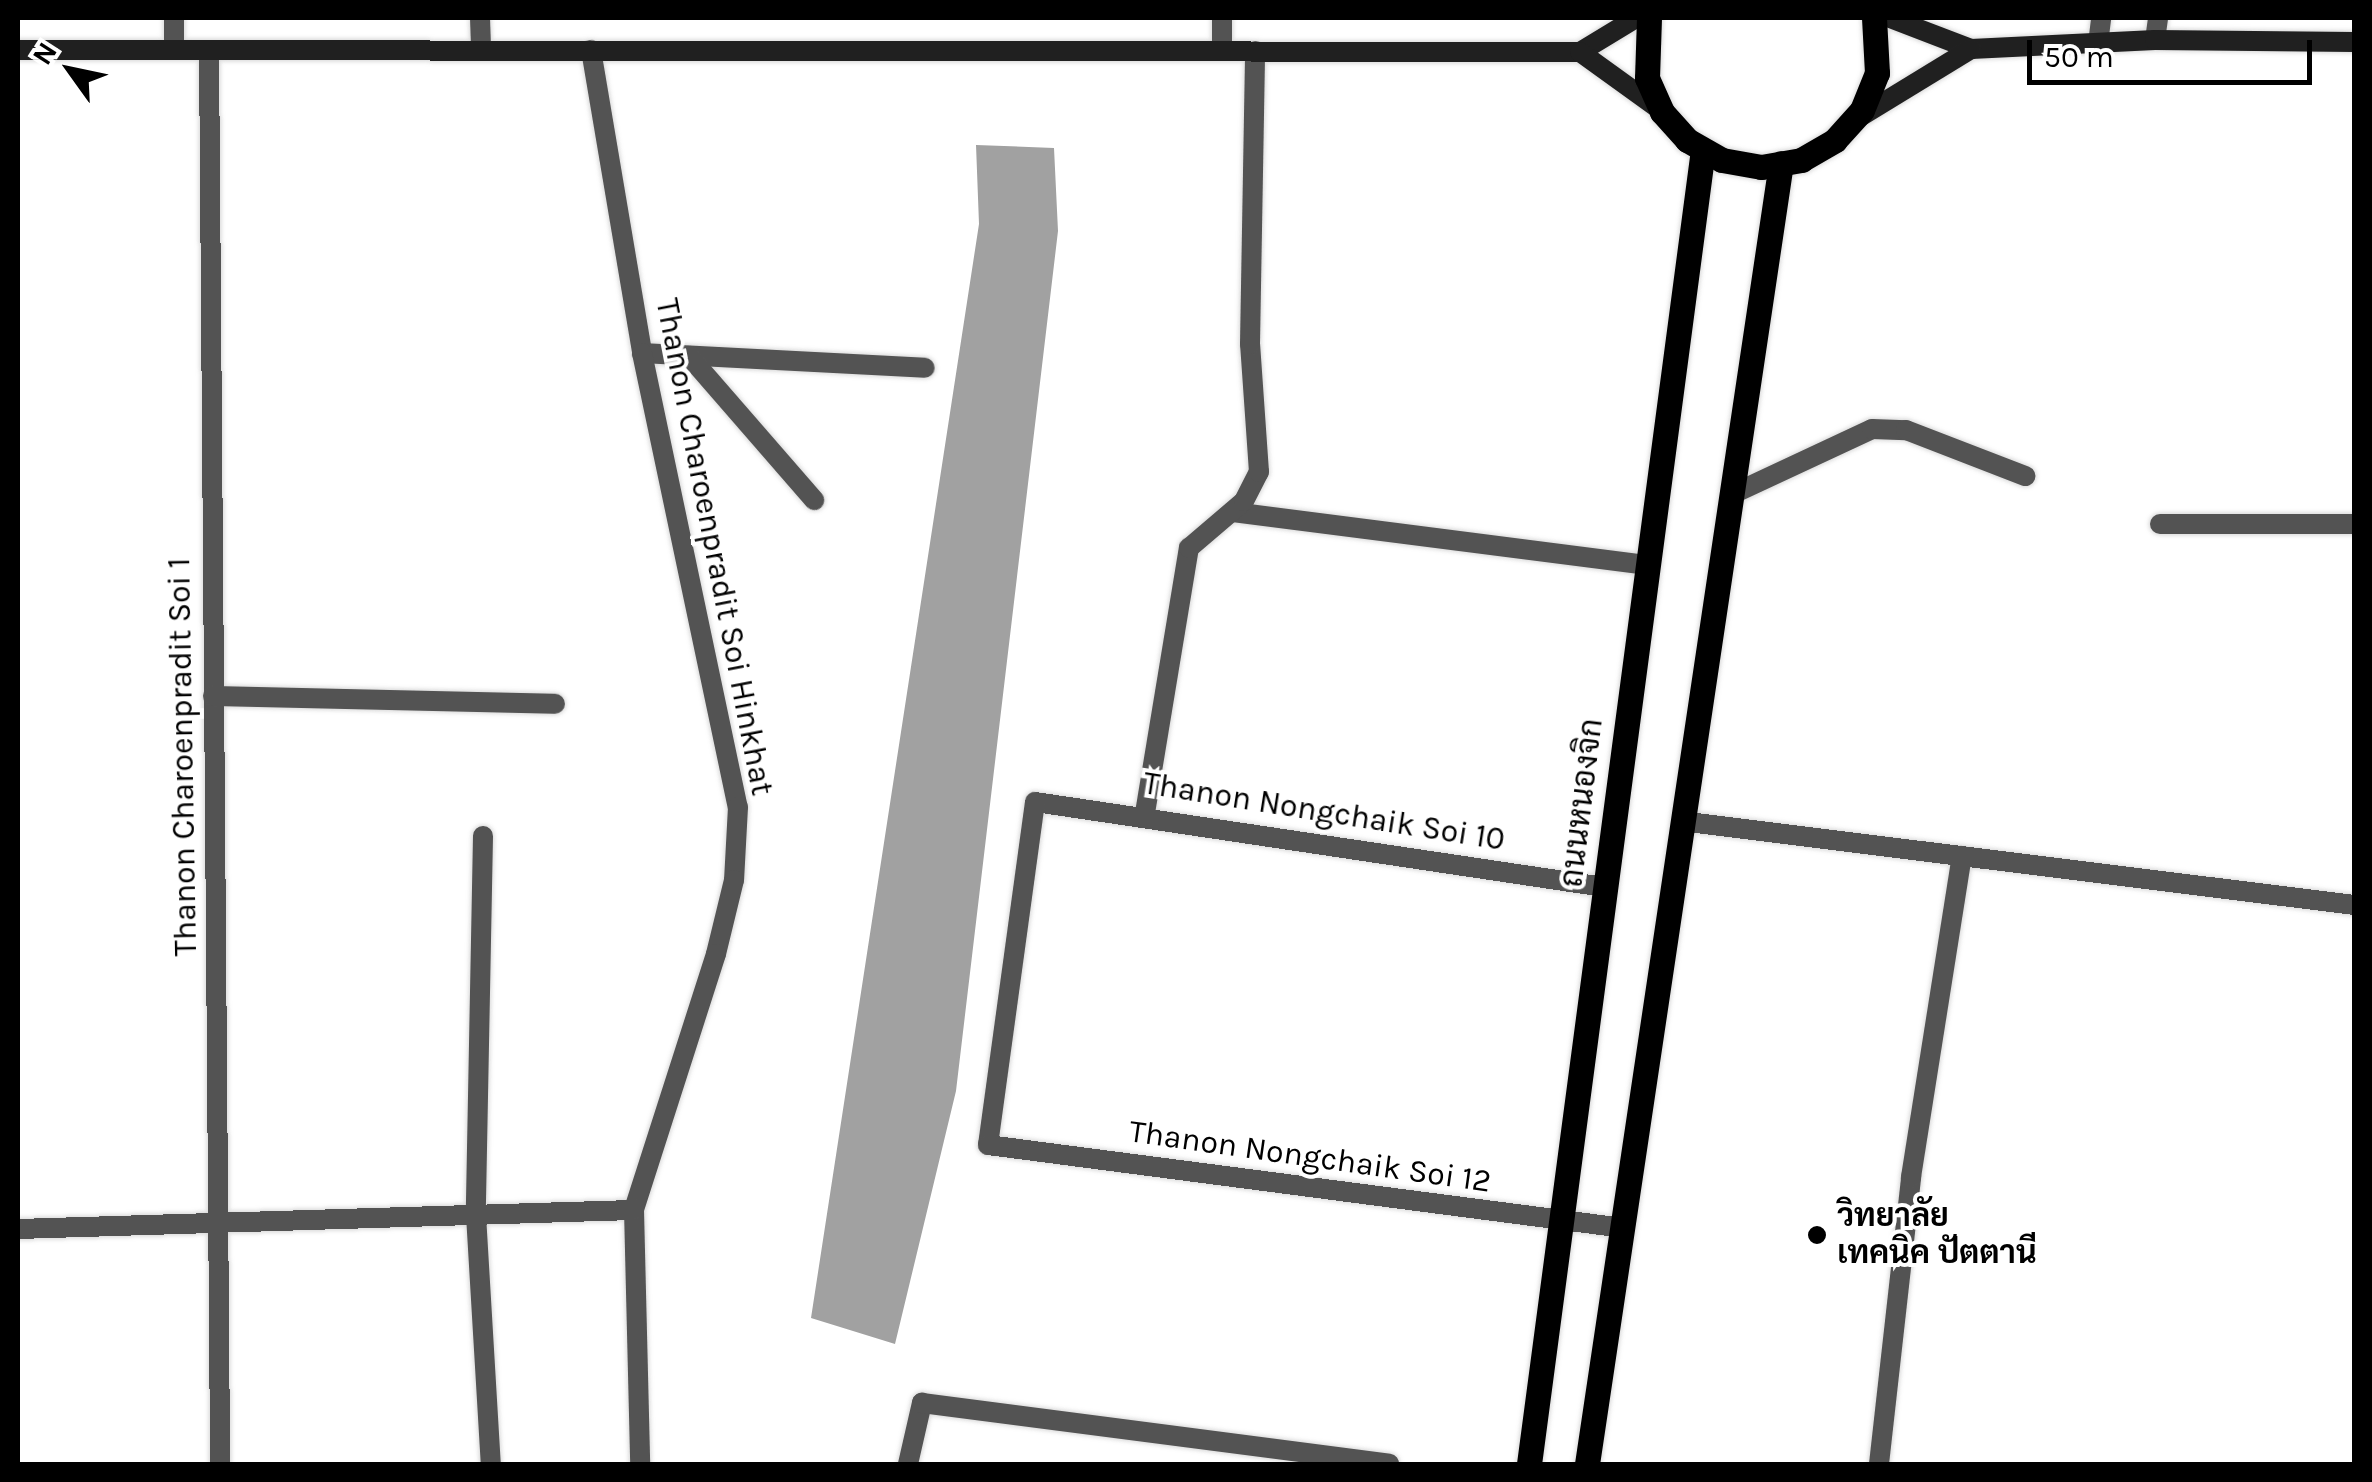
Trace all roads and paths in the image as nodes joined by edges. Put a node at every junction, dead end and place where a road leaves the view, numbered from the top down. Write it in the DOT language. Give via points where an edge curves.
graph roads {
  1 [pos="174,18"];
  2 [pos="480,18"];
  3 [pos="1222,18"];
  4 [pos="1636,18"];
  5 [pos="1649,18"];
  6 [pos="1874,18"];
  7 [pos="1890,18"];
  8 [pos="2102,18"];
  9 [pos="2158,18"];
  10 [pos="2156,40"];
  11 [pos="2354,42"];
  12 [pos="2098,44"];
  13 [pos="18,50"];
  14 [pos="174,50"];
  15 [pos="210,50"];
  16 [pos="481,50"];
  17 [pos="590,50"];
  18 [pos="1971,50"];
  19 [pos="1222,51"];
  20 [pos="1254,52"];
  21 [pos="1580,52"];
  22 [pos="1662,112"];
  23 [pos="1850,124"];
  24 [pos="1704,150"];
  25 [pos="1781,163"];
  26 [pos="642,353"];
  27 [pos="690,356"];
  28 [pos="925,368"];
  29 [pos="2025,476"];
  30 [pos="1735,493"];
  31 [pos="814,500"];
  32 [pos="1233,512"];
  33 [pos="2160,524"];
  34 [pos="2354,524"];
  35 [pos="1646,565"];
  36 [pos="213,696"];
  37 [pos="554,704"];
  38 [pos="1145,813"];
  39 [pos="1688,822"];
  40 [pos="483,836"];
  41 [pos="1962,856"];
  42 [pos="1604,887"];
  43 [pos="2354,905"];
  44 [pos="988,1145"];
  45 [pos="634,1210"];
  46 [pos="476,1215"];
  47 [pos="1564,1222"];
  48 [pos="218,1223"];
  49 [pos="1624,1228"];
  50 [pos="18,1229"];
  51 [pos="220,1464"];
  52 [pos="491,1464"];
  53 [pos="640,1464"];
  54 [pos="908,1464"];
  55 [pos="1389,1464"];
  56 [pos="1529,1464"];
  57 [pos="1587,1464"];
  58 [pos="1879,1464"];
  1 -- 14 [label="street"];
  2 -- 16 [label="street"];
  3 -- 19 [label="street"];
  4 -- 21 [label="main road"];
  5 -- 22 [label="main road" via="1647,78"];
  6 -- 23 [label="main road" via="1877,72"];
  7 -- 18 [label="main road"];
  8 -- 12 [label="street"];
  9 -- 10 [label="street"];
  10 -- 11 [label="main road"];
  10 -- 12 [label="main road"];
  12 -- 18 [label="main road"];
  13 -- 14 [label="main road"];
  14 -- 15 [label="main road"];
  15 -- 16 [label="main road"];
  15 -- 36 [label="street, Thanon Charoenpradit Soi 1"];
  16 -- 17 [label="main road"];
  17 -- 19 [label="main road"];
  17 -- 26 [label="street, Thanon Charoenpradit Soi Hinkhat"];
  18 -- 23 [label="main road"];
  19 -- 20 [label="main road"];
  20 -- 21 [label="main road"];
  20 -- 32 [label="street" via="1250,344 1259,472"];
  21 -- 22 [label="main road"];
  22 -- 24 [label="main road"];
  23 -- 25 [label="main road" via="1800,160"];
  24 -- 25 [label="main road" via="1741,163"];
  24 -- 35 [label="main road, ถนนหนองจิก"];
  25 -- 30 [label="main road"];
  26 -- 27 [label="street"];
  26 -- 45 [label="street, Thanon Charoenpradit Soi Hinkhat" via="738,807 734,880 716,954"];
  27 -- 28 [label="street"];
  27 -- 31 [label="street"];
  29 -- 30 [label="street" via="1906,430 1872,429"];
  30 -- 39 [label="main road"];
  32 -- 35 [label="street"];
  32 -- 38 [label="street" via="1189,548"];
  33 -- 34 [label="street"];
  35 -- 42 [label="main road, ถนนหนองจิก"];
  36 -- 37 [label="street"];
  36 -- 48 [label="street, Thanon Charoenpradit Soi 1"];
  38 -- 42 [label="street, Thanon Nongchaik Soi 10"];
  38 -- 44 [label="street, Thanon Nongchaik Soi 10" via="1035,802"];
  39 -- 41 [label="street"];
  39 -- 49 [label="main road"];
  40 -- 46 [label="street"];
  41 -- 43 [label="street"];
  41 -- 58 [label="street" via="1911,1177"];
  42 -- 47 [label="main road, ถนนหนองจิก"];
  44 -- 47 [label="street, Thanon Nongchaik Soi 12"];
  45 -- 46 [label="street"];
  45 -- 53 [label="street, Thanon Charoenpradit Soi Hinkhat"];
  46 -- 48 [label="street"];
  46 -- 52 [label="street"];
  47 -- 49 [label="street, Thanon Nongchaik Soi 12"];
  47 -- 56 [label="main road, ถนนหนองจิก"];
  48 -- 50 [label="street"];
  48 -- 51 [label="street, Thanon Charoenpradit Soi 1"];
  49 -- 57 [label="main road"];
  54 -- 55 [label="street" via="922,1403"];
}
